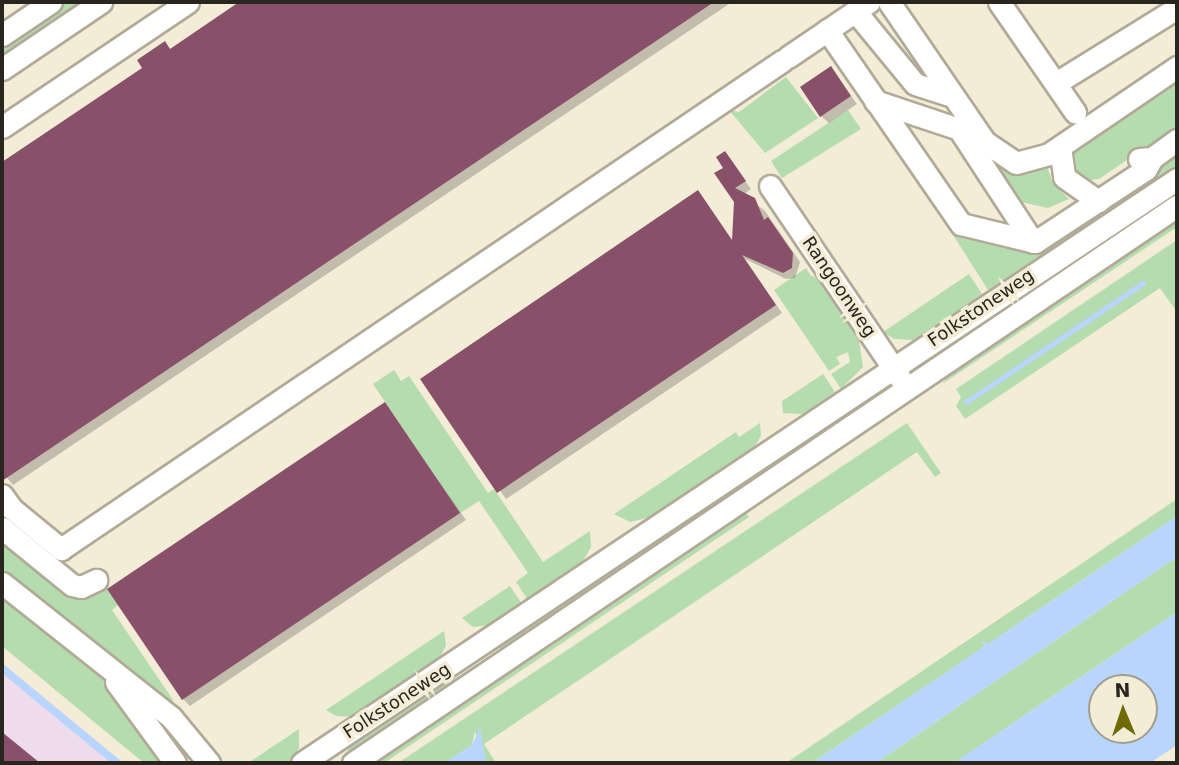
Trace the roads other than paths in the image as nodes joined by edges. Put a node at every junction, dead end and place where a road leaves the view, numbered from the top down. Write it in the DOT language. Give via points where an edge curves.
graph roads {
  1 [pos="51,2"];
  2 [pos="101,2"];
  3 [pos="188,2"];
  4 [pos="889,2"];
  5 [pos="999,2"];
  6 [pos="862,7"];
  7 [pos="1177,8"];
  8 [pos="827,30"];
  9 [pos="2,35"];
  10 [pos="1177,67"];
  11 [pos="2,69"];
  12 [pos="1056,83"];
  13 [pos="953,96"];
  14 [pos="875,101"];
  15 [pos="1075,112"];
  16 [pos="2,127"];
  17 [pos="1177,140"];
  18 [pos="1060,147"];
  19 [pos="1177,179"];
  20 [pos="770,186"];
  21 [pos="1092,198"];
  22 [pos="1177,206"];
  23 [pos="1033,243"];
  24 [pos="893,368"];
  25 [pos="907,388"];
  26 [pos="786,440"];
  27 [pos="799,461"];
  28 [pos="2,495"];
  29 [pos="2,528"];
  30 [pos="622,551"];
  31 [pos="636,572"];
  32 [pos="96,580"];
  33 [pos="2,583"];
  34 [pos="473,652"];
  35 [pos="101,664"];
  36 [pos="486,673"];
  37 [pos="327,757"];
  38 [pos="175,763"];
  39 [pos="209,763"];
  40 [pos="302,763"];
  41 [pos="353,763"];
  1 -- 9 [label="street"];
  2 -- 11 [label="street"];
  3 -- 16 [label="street"];
  4 -- 13 [label="street"];
  5 -- 12 [label="street"];
  6 -- 8 [label="street"];
  6 -- 13 [label="street" via="915,84"];
  7 -- 12 [label="street"];
  8 -- 14 [label="street"];
  8 -- 28 [label="street" via="61,549 11,508"];
  10 -- 18 [label="street"];
  12 -- 15 [label="street"];
  13 -- 18 [label="street" via="985,142 1009,161 1032,162"];
  14 -- 23 [label="street" via="959,129"];
  14 -- 23 [label="street" via="955,220"];
  17 -- 21 [label="street" via="1152,158 1146,169"];
  18 -- 21 [label="street" via="1061,173"];
  19 -- 24 [label="street, Folkstoneweg"];
  20 -- 24 [label="street, Rangoonweg"];
  21 -- 23 [label="street"];
  22 -- 25 [label="street, Folkstoneweg"];
  24 -- 25 [label="street, Rangoonweg"];
  24 -- 26 [label="street, Folkstoneweg"];
  25 -- 27 [label="street, Folkstoneweg"];
  26 -- 27 [label="street"];
  26 -- 30 [label="street, Folkstoneweg"];
  27 -- 31 [label="street, Folkstoneweg"];
  29 -- 32 [label="street" via="74,586"];
  30 -- 31 [label="street"];
  30 -- 34 [label="street, Folkstoneweg"];
  31 -- 36 [label="street, Folkstoneweg"];
  33 -- 35 [label="street"];
  34 -- 36 [label="street"];
  34 -- 37 [label="street, Folkstoneweg"];
  35 -- 38 [label="street"];
  35 -- 39 [label="street" via="171,717"];
  36 -- 41 [label="street, Folkstoneweg"];
  37 -- 40 [label="street, Folkstoneweg"];
}
